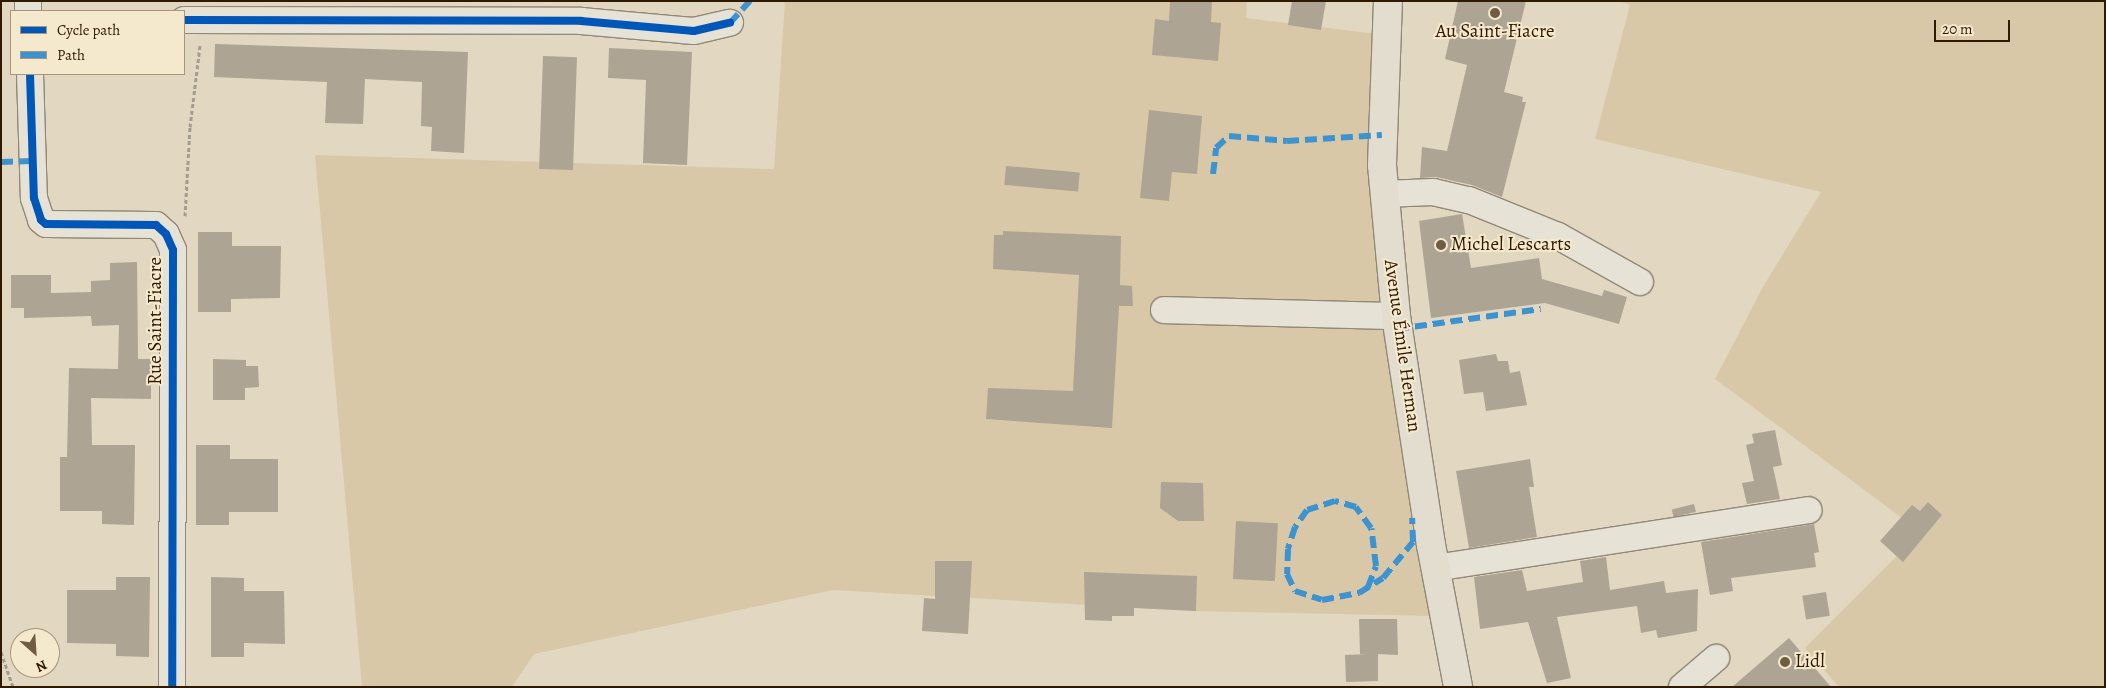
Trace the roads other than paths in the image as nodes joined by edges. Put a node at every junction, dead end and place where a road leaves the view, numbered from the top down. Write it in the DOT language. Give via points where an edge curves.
graph roads {
  1 [pos="1388,1"];
  2 [pos="581,11"];
  3 [pos="193,20"];
  4 [pos="730,23"];
  5 [pos="30,75"];
  6 [pos="1384,194"];
  7 [pos="1640,282"];
  8 [pos="1164,310"];
  9 [pos="1396,316"];
  10 [pos="1414,441"];
  11 [pos="1809,510"];
  12 [pos="1435,568"];
  13 [pos="1716,658"];
  14 [pos="172,687"];
  15 [pos="1442,687"];
  16 [pos="1458,687"];
  17 [pos="1682,687"];
  1 -- 6 [label="main road, Avenue Émile Herman" via="1382,99"];
  2 -- 3 [label="street"];
  2 -- 4 [label="street" via="694,32"];
  5 -- 14 [label="street, Rue Saint-Fiacre" via="34,198 36,210 46,224 156,225 166,234 173,250"];
  6 -- 7 [label="street" via="1433,192 1469,200 1558,236"];
  6 -- 9 [label="main road, Avenue Émile Herman"];
  8 -- 9 [label="street"];
  9 -- 10 [label="main road, Avenue Émile Herman"];
  10 -- 12 [label="main road, Avenue Émile Herman"];
  10 -- 15 [label="main road" via="1410,486 1412,518"];
  11 -- 12 [label="street"];
  12 -- 16 [label="main road, Avenue Émile Herman"];
  13 -- 17 [label="street"];
}
